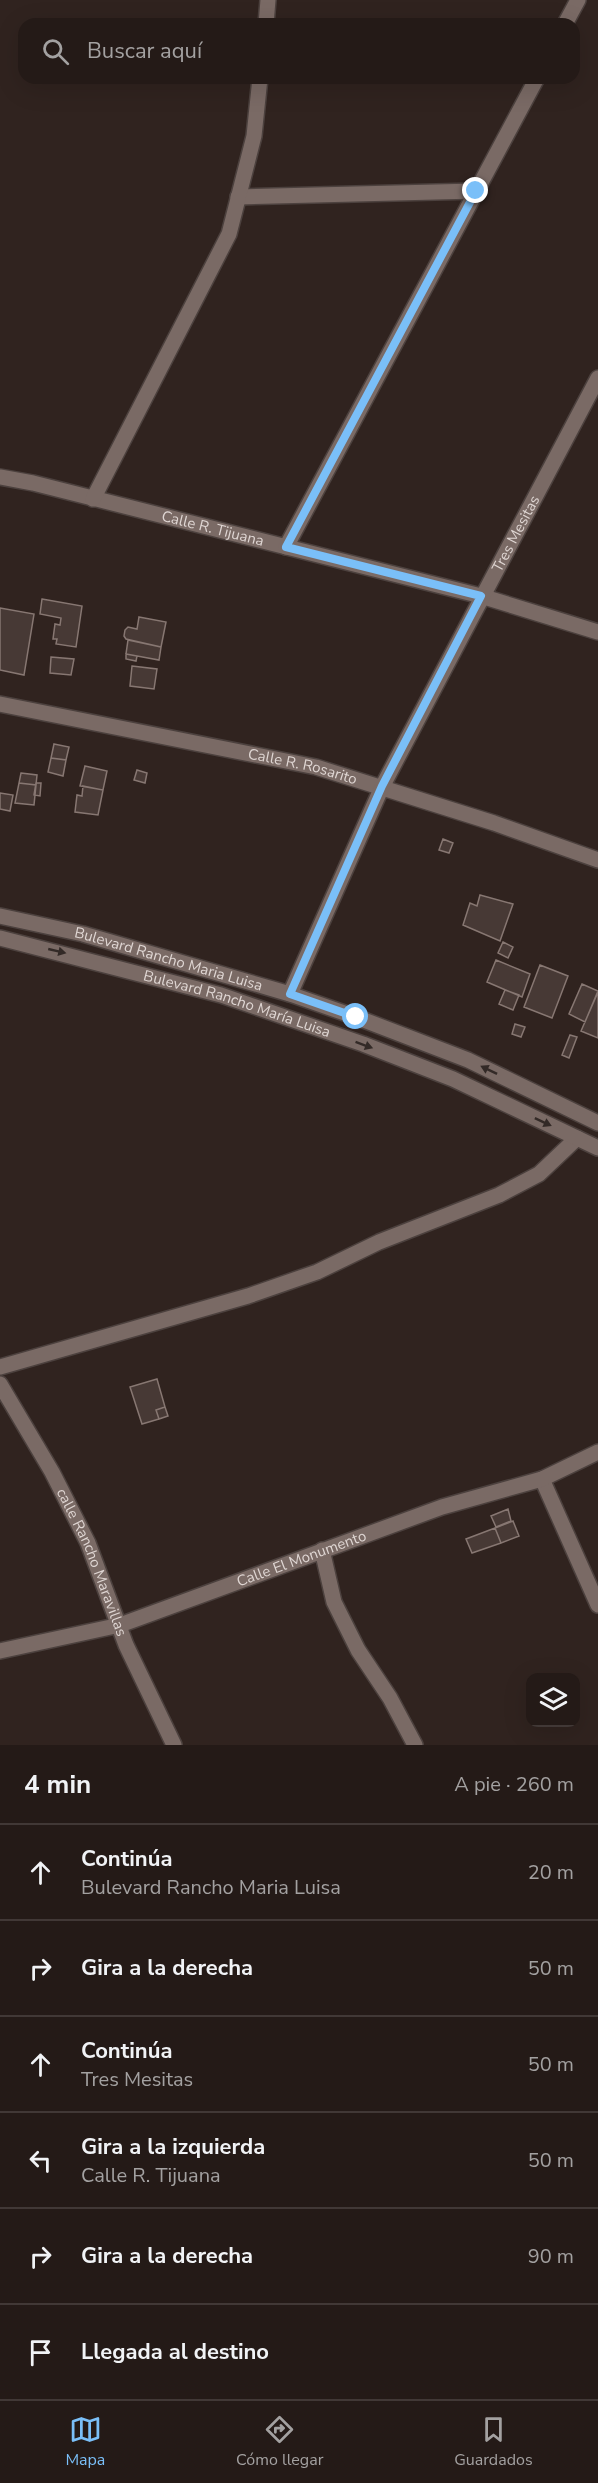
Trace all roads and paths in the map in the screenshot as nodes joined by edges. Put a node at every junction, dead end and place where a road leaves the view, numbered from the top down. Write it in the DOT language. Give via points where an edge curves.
graph roads {
  1 [pos="268,0"];
  2 [pos="578,0"];
  3 [pos="266,18"];
  4 [pos="569,18"];
  5 [pos="259,84"];
  6 [pos="534,84"];
  7 [pos="476,191"];
  8 [pos="238,197"];
  9 [pos="598,378"];
  10 [pos="0,477"];
  11 [pos="93,499"];
  12 [pos="286,547"];
  13 [pos="481,596"];
  14 [pos="598,632"];
  15 [pos="0,704"];
  16 [pos="382,786"];
  17 [pos="598,860"];
  18 [pos="0,916"];
  19 [pos="0,938"];
  20 [pos="290,994"];
  21 [pos="598,1123"];
  22 [pos="577,1138"];
  23 [pos="598,1148"];
  24 [pos="0,1366"];
  25 [pos="0,1384"];
  26 [pos="598,1452"];
  27 [pos="542,1479"];
  28 [pos="322,1550"];
  29 [pos="598,1605"];
  30 [pos="120,1625"];
  31 [pos="0,1651"];
  32 [pos="174,1745"];
  33 [pos="415,1745"];
  1 -- 3 [label="street"];
  2 -- 4 [label="street"];
  5 -- 8 [label="street" via="254,136"];
  6 -- 7 [label="street"];
  7 -- 8 [label="street"];
  7 -- 12 [label="street"];
  8 -- 11 [label="street" via="229,234"];
  9 -- 13 [label="street, Tres Mesitas"];
  10 -- 11 [label="street, Calle R. Tijuana"];
  11 -- 12 [label="street, Calle R. Tijuana"];
  12 -- 13 [label="street, Calle R. Tijuana"];
  13 -- 14 [label="street, Calle R. Tijuana"];
  13 -- 16 [label="street, Tres Mesitas"];
  15 -- 16 [label="street, Calle R. Rosarito" via="316,767"];
  16 -- 17 [label="street, Calle R. Rosarito"];
  16 -- 20 [label="street, Tres Mesitas"];
  18 -- 20 [label="street, Bulevard Rancho Maria Luisa" via="83,934"];
  19 -- 22 [label="street, Bulevard Rancho María Luisa, one-way" via="221,995 363,1044 453,1079"];
  21 -- 20 [label="street, Bulevard Rancho Maria Luisa, one-way" via="468,1060"];
  22 -- 23 [label="street, Bulevard Rancho María Luisa"];
  22 -- 24 [label="street" via="539,1174 499,1195 379,1242 317,1272 248,1296"];
  25 -- 30 [label="street, calle Rancho Maravillas" via="88,1543"];
  26 -- 27 [label="street, Calle El Monumento"];
  27 -- 28 [label="street, Calle El Monumento" via="442,1507"];
  27 -- 29 [label="street"];
  28 -- 30 [label="street, Calle El Monumento"];
  28 -- 33 [label="street" via="334,1602"];
  30 -- 31 [label="street, Calle El Monumento"];
  30 -- 32 [label="street, calle Rancho Maravillas"];
}
